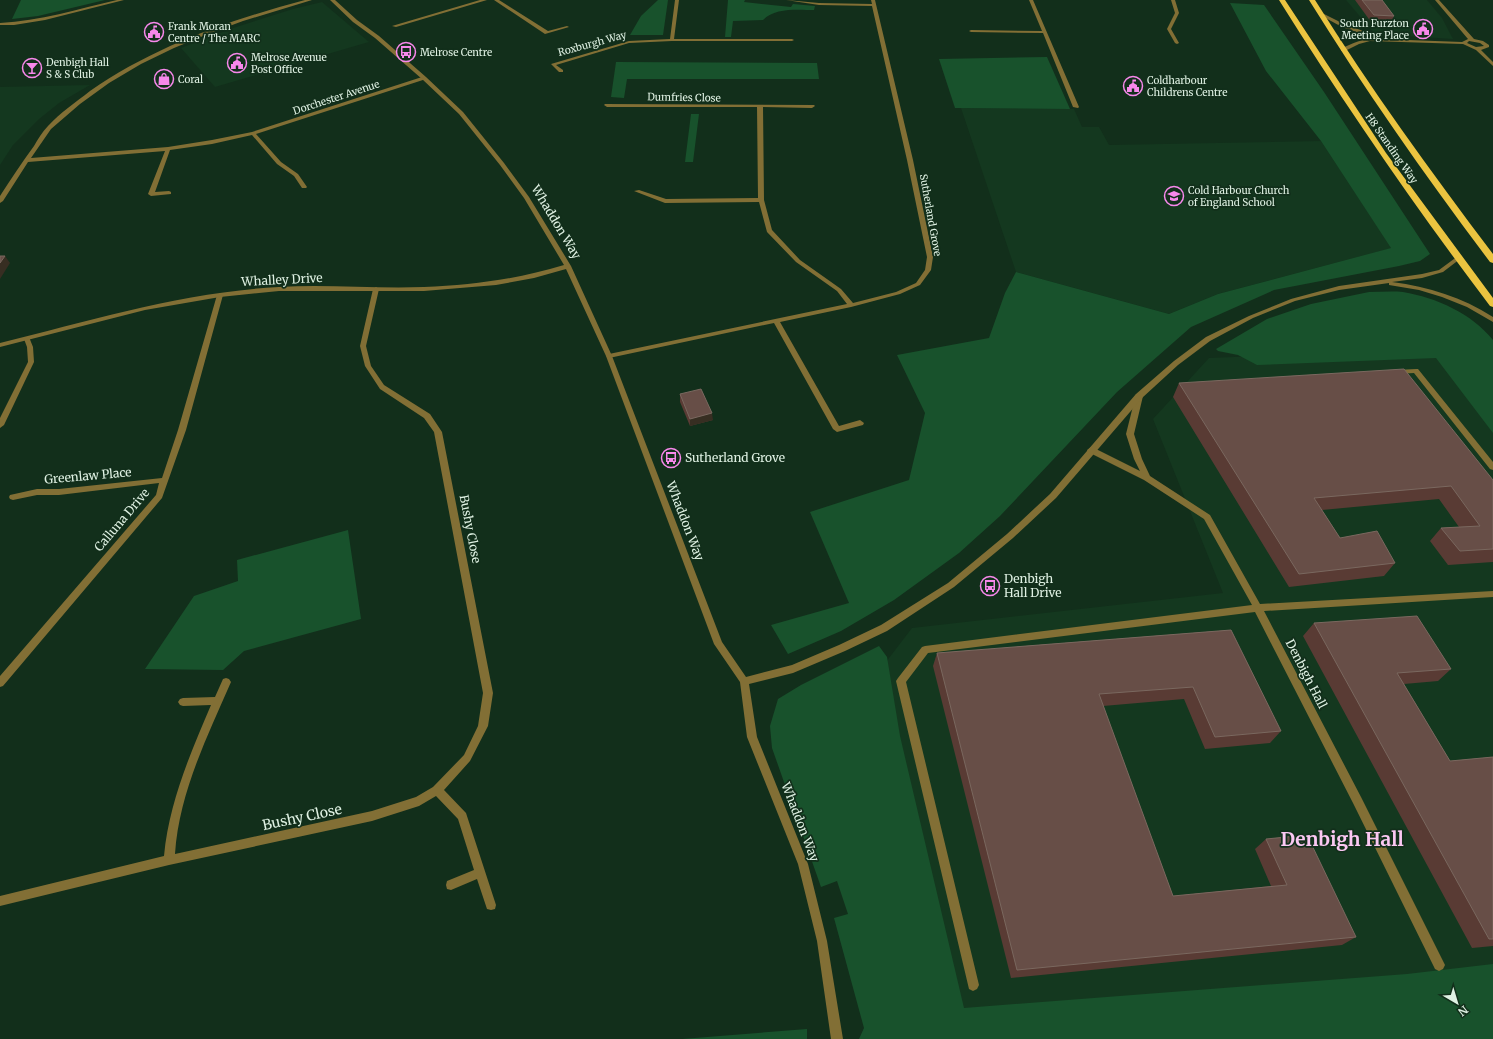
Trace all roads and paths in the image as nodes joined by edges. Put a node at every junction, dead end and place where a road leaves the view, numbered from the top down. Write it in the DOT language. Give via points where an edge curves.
graph roads {
  1 [pos="122,0"];
  2 [pos="310,0"];
  3 [pos="332,0"];
  4 [pos="485,0"];
  5 [pos="496,0"];
  6 [pos="677,0"];
  7 [pos="788,0"];
  8 [pos="1031,0"];
  9 [pos="1173,0"];
  10 [pos="1282,0"];
  11 [pos="1312,0"];
  12 [pos="1437,0"];
  13 [pos="873,2"];
  14 [pos="1320,12"];
  15 [pos="0,24"];
  16 [pos="394,26"];
  17 [pos="567,27"];
  18 [pos="971,31"];
  19 [pos="1045,32"];
  20 [pos="672,40"];
  21 [pos="792,40"];
  22 [pos="1389,40"];
  23 [pos="1472,40"];
  24 [pos="1177,43"];
  25 [pos="1464,43"];
  26 [pos="1486,44"];
  27 [pos="1493,45"];
  28 [pos="1478,48"];
  29 [pos="1343,50"];
  30 [pos="1493,65"];
  31 [pos="562,71"];
  32 [pos="424,78"];
  33 [pos="607,105"];
  34 [pos="812,106"];
  35 [pos="760,107"];
  36 [pos="1076,107"];
  37 [pos="253,133"];
  38 [pos="168,149"];
  39 [pos="27,160"];
  40 [pos="304,187"];
  41 [pos="637,191"];
  42 [pos="169,193"];
  43 [pos="0,200"];
  44 [pos="761,200"];
  45 [pos="1458,258"];
  46 [pos="1493,260"];
  47 [pos="568,266"];
  48 [pos="1379,282"];
  49 [pos="376,289"];
  50 [pos="220,295"];
  51 [pos="1493,304"];
  52 [pos="851,306"];
  53 [pos="775,320"];
  54 [pos="1493,320"];
  55 [pos="27,339"];
  56 [pos="0,345"];
  57 [pos="609,356"];
  58 [pos="1385,373"];
  59 [pos="1139,396"];
  60 [pos="860,423"];
  61 [pos="0,425"];
  62 [pos="1091,450"];
  63 [pos="1493,467"];
  64 [pos="1147,478"];
  65 [pos="165,480"];
  66 [pos="13,497"];
  67 [pos="1493,594"];
  68 [pos="1258,608"];
  69 [pos="744,681"];
  70 [pos="226,682"];
  71 [pos="0,683"];
  72 [pos="218,701"];
  73 [pos="183,702"];
  74 [pos="437,790"];
  75 [pos="169,860"];
  76 [pos="480,873"];
  77 [pos="451,885"];
  78 [pos="0,901"];
  79 [pos="491,905"];
  80 [pos="1439,965"];
  81 [pos="973,985"];
  82 [pos="837,1039"];
  1 -- 15 [label="street" via="38,19"];
  2 -- 39 [label="street" via="244,19 172,46 106,83 50,126"];
  3 -- 32 [label="street, Whaddon Way"];
  4 -- 16 [label="street"];
  5 -- 17 [label="street" via="547,33"];
  6 -- 20 [label="street"];
  7 -- 13 [label="street" via="819,4"];
  8 -- 19 [label="street"];
  9 -- 24 [label="street" via="1176,13 1169,29"];
  10 -- 45 [label="highway, H8 Standing Way" via="1356,115"];
  11 -- 14 [label="highway, H8 Standing Way"];
  12 -- 23 [label="street"];
  13 -- 52 [label="street, Sutherland Grove" via="930,257 928,270 918,284 898,293"];
  14 -- 22 [label="street" via="1349,28"];
  14 -- 29 [label="highway, H8 Standing Way"];
  18 -- 19 [label="street"];
  19 -- 36 [label="street"];
  20 -- 21 [label="street, Roxburgh Way"];
  20 -- 31 [label="street, Roxburgh Way" via="629,42 553,64"];
  22 -- 25 [label="street"];
  22 -- 29 [label="street" via="1370,40"];
  23 -- 25 [label="street"];
  23 -- 26 [label="street"];
  25 -- 28 [label="street"];
  26 -- 27 [label="street"];
  26 -- 28 [label="street" via="1484,48"];
  28 -- 30 [label="street"];
  29 -- 46 [label="highway, H8 Standing Way"];
  32 -- 37 [label="street, Dorchester Avenue"];
  32 -- 47 [label="street, Whaddon Way" via="461,114 502,164 527,198"];
  33 -- 35 [label="street, Dumfries Close"];
  34 -- 35 [label="street, Dumfries Close"];
  35 -- 44 [label="street"];
  37 -- 38 [label="street, Dorchester Avenue"];
  37 -- 40 [label="street" via="278,163 296,175"];
  38 -- 39 [label="street, Dorchester Avenue"];
  38 -- 42 [label="street" via="151,194"];
  39 -- 43 [label="street"];
  41 -- 44 [label="street" via="665,201"];
  44 -- 52 [label="street" via="769,231 798,261 839,290"];
  45 -- 48 [label="street" via="1441,271"];
  45 -- 51 [label="highway, H8 Standing Way"];
  47 -- 49 [label="street, Whalley Drive" via="496,283 424,289"];
  47 -- 57 [label="street, Whaddon Way"];
  48 -- 54 [label="street" via="1417,287 1449,296 1476,308"];
  48 -- 59 [label="street" via="1339,288 1293,300 1251,317 1203,343"];
  49 -- 50 [label="street, Whalley Drive" via="279,289"];
  49 -- 74 [label="street, Bushy Close" via="363,346 368,366 382,387 427,416 438,432 488,693 483,726 467,758"];
  50 -- 55 [label="street, Whalley Drive" via="145,308"];
  50 -- 65 [label="street, Calluna Drive" via="182,430"];
  52 -- 53 [label="street, Sutherland Grove"];
  53 -- 57 [label="street, Sutherland Grove"];
  53 -- 60 [label="street" via="837,429"];
  55 -- 56 [label="street, Whalley Drive"];
  55 -- 61 [label="street" via="31,362"];
  57 -- 69 [label="street, Whaddon Way" via="718,644"];
  58 -- 63 [label="street" via="1416,371"];
  59 -- 62 [label="street"];
  59 -- 64 [label="street" via="1130,434"];
  62 -- 64 [label="street, Denbigh Hall"];
  62 -- 69 [label="street" via="1048,501 951,585 884,628 842,648 793,669"];
  64 -- 68 [label="street, Denbigh Hall" via="1207,517"];
  65 -- 66 [label="street, Greenlaw Place" via="59,492 37,492"];
  65 -- 71 [label="street, Calluna Drive" via="159,496"];
  67 -- 68 [label="street"];
  68 -- 80 [label="street, Denbigh Hall"];
  68 -- 81 [label="street" via="925,650 900,681"];
  69 -- 82 [label="street, Whaddon Way" via="752,737 803,864 822,941"];
  70 -- 72 [label="street"];
  72 -- 73 [label="street"];
  72 -- 75 [label="street" via="196,750 184,786 174,821"];
  74 -- 75 [label="street, Bushy Close" via="419,801 372,816"];
  74 -- 76 [label="street" via="462,816"];
  75 -- 78 [label="street, Bushy Close"];
  76 -- 77 [label="street"];
  76 -- 79 [label="street"];
}
